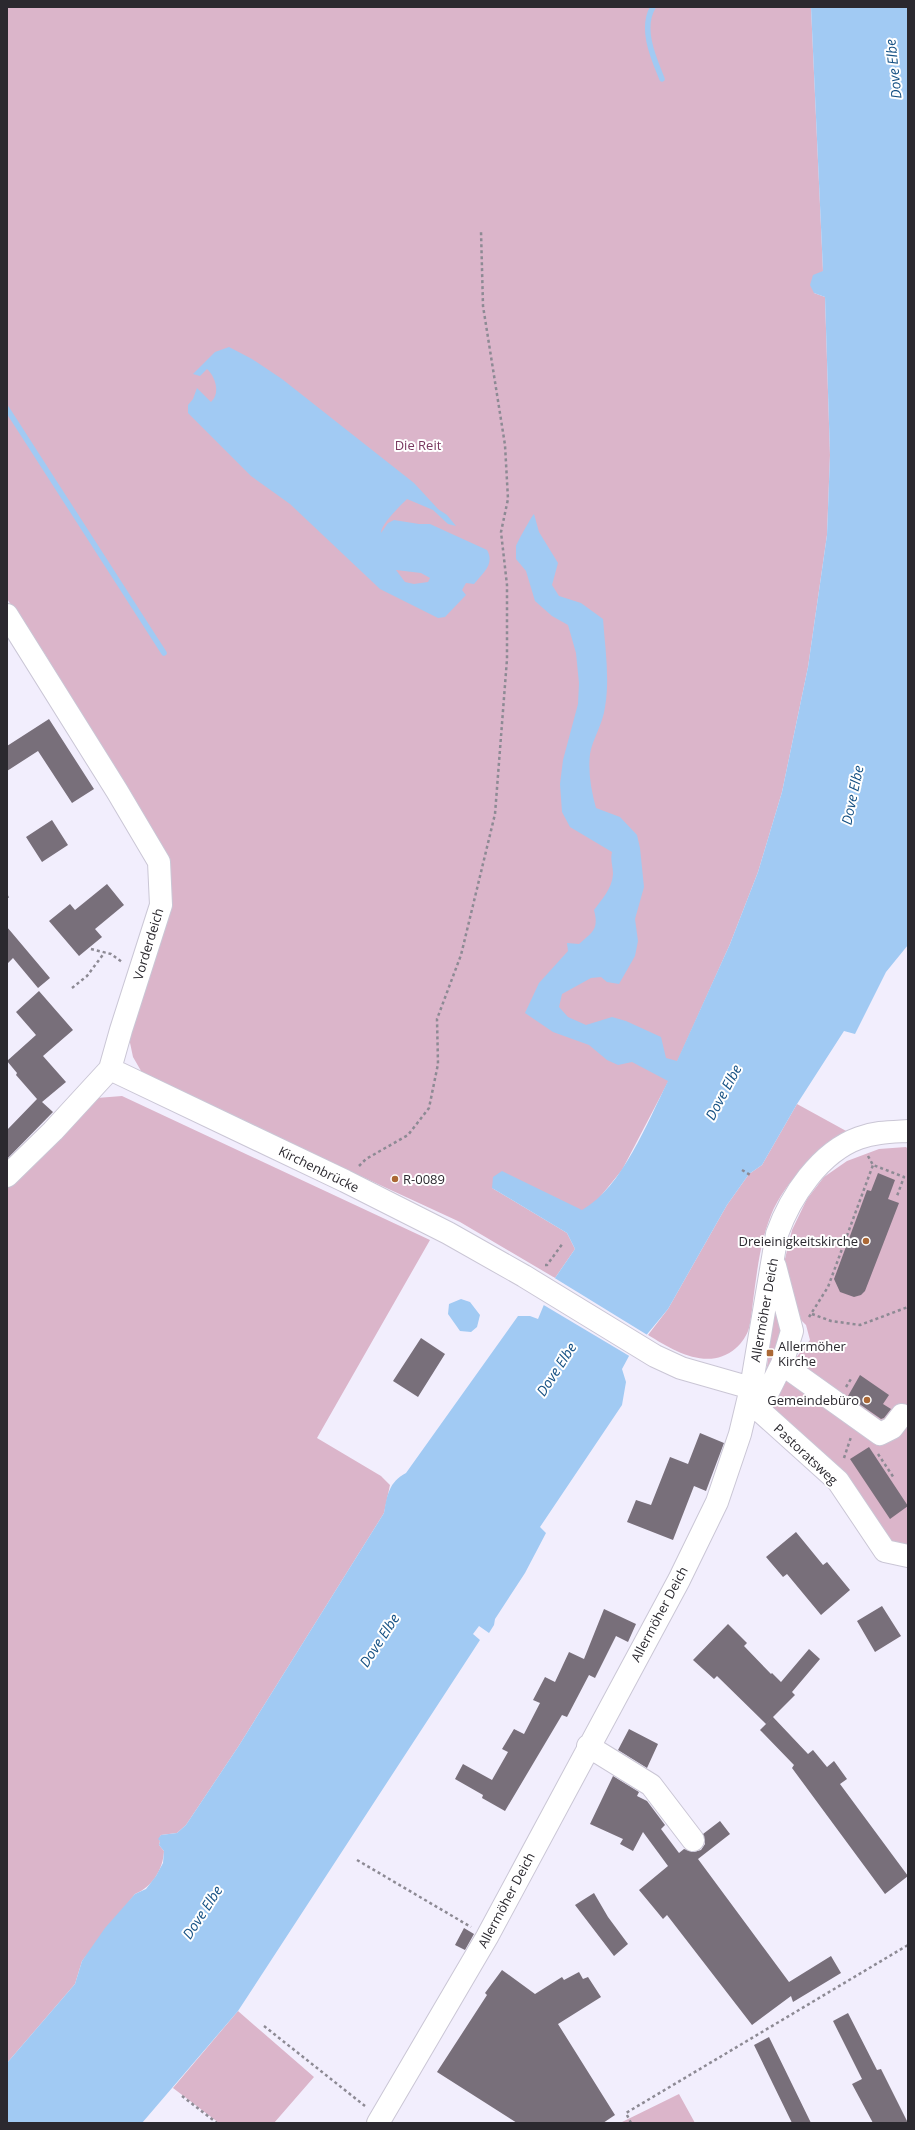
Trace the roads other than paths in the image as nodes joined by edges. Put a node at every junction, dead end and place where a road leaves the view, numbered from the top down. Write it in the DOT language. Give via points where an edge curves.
graph roads {
  1 [pos="7,614"];
  2 [pos="110,1069"];
  3 [pos="908,1131"];
  4 [pos="7,1176"];
  5 [pos="773,1259"];
  6 [pos="782,1364"];
  7 [pos="752,1401"];
  8 [pos="902,1416"];
  9 [pos="908,1556"];
  10 [pos="588,1746"];
  11 [pos="693,1840"];
  12 [pos="380,2121"];
  1 -- 2 [label="street, Vorderdeich" via="159,862 161,905 120,1030"];
  2 -- 4 [label="street, Vorderdeich"];
  2 -- 7 [label="street, Kirchenbrücke" via="448,1233 532,1270 654,1356"];
  3 -- 5 [label="street, Allermöher Deich" via="879,1132 858,1138 827,1157 801,1186 784,1215 777,1234"];
  5 -- 6 [label="street" via="792,1331"];
  5 -- 7 [label="street, Allermöher Deich"];
  6 -- 7 [label="street"];
  6 -- 8 [label="street" via="880,1434 892,1428"];
  7 -- 9 [label="street, Pastoratsweg" via="838,1481 885,1551"];
  7 -- 10 [label="street, Allermöher Deich" via="716,1502 679,1580"];
  10 -- 11 [label="street" via="651,1785"];
  10 -- 12 [label="street, Allermöher Deich" via="487,1936"];
}
